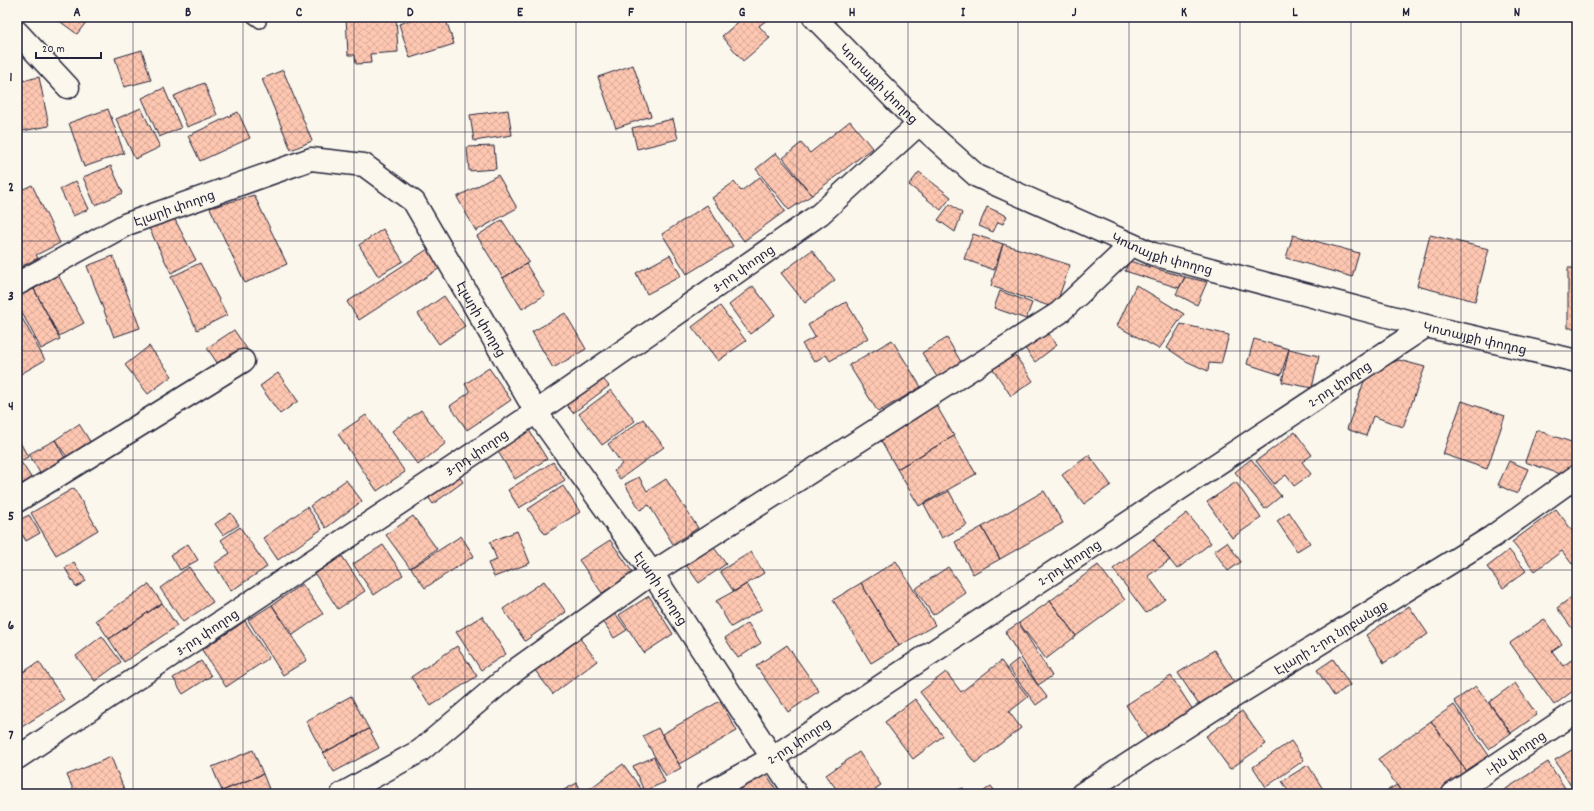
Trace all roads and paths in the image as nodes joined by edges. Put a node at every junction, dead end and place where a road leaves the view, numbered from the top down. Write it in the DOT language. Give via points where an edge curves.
graph roads {
  1 [pos="814,17"];
  2 [pos="17,32"];
  3 [pos="68,87"];
  4 [pos="919,124"];
  5 [pos="1131,244"];
  6 [pos="17,284"];
  7 [pos="1426,326"];
  8 [pos="243,361"];
  9 [pos="1577,361"];
  10 [pos="536,412"];
  11 [pos="1577,476"];
  12 [pos="17,501"];
  13 [pos="652,573"];
  14 [pos="1577,711"];
  15 [pos="17,758"];
  16 [pos="772,758"];
  17 [pos="342,794"];
  18 [pos="707,794"];
  19 [pos="796,794"];
  20 [pos="1082,794"];
  21 [pos="1453,794"];
  1 -- 4 [label="street, Կոտայքի փողոց"];
  2 -- 3 [label="street"];
  4 -- 5 [label="street, Կոտայքի փողոց" via="976,176"];
  4 -- 10 [label="street, 3-րդ փողոց" via="820,214"];
  5 -- 7 [label="street, Կոտայքի փողոց" via="1153,254"];
  5 -- 13 [label="street" via="1058,313"];
  6 -- 10 [label="street, Էլարի փողոց" via="127,224 311,159 364,166 414,202"];
  7 -- 9 [label="street, Կոտայքի փողոց"];
  7 -- 16 [label="street, 2-րդ փողոց"];
  8 -- 12 [label="street"];
  10 -- 13 [label="street, Էլարի փողոց"];
  10 -- 15 [label="street, 3-րդ փողոց"];
  11 -- 20 [label="street, Էլարի 2-րդ նրբանցք" via="1492,537 1215,708"];
  13 -- 16 [label="street, Էլարի փողոց"];
  13 -- 17 [label="street" via="517,669 420,751"];
  14 -- 21 [label="street, 1-ին փողոց"];
  16 -- 18 [label="street, 2-րդ փողոց"];
  16 -- 19 [label="street, Էլարի փողոց"];
}
